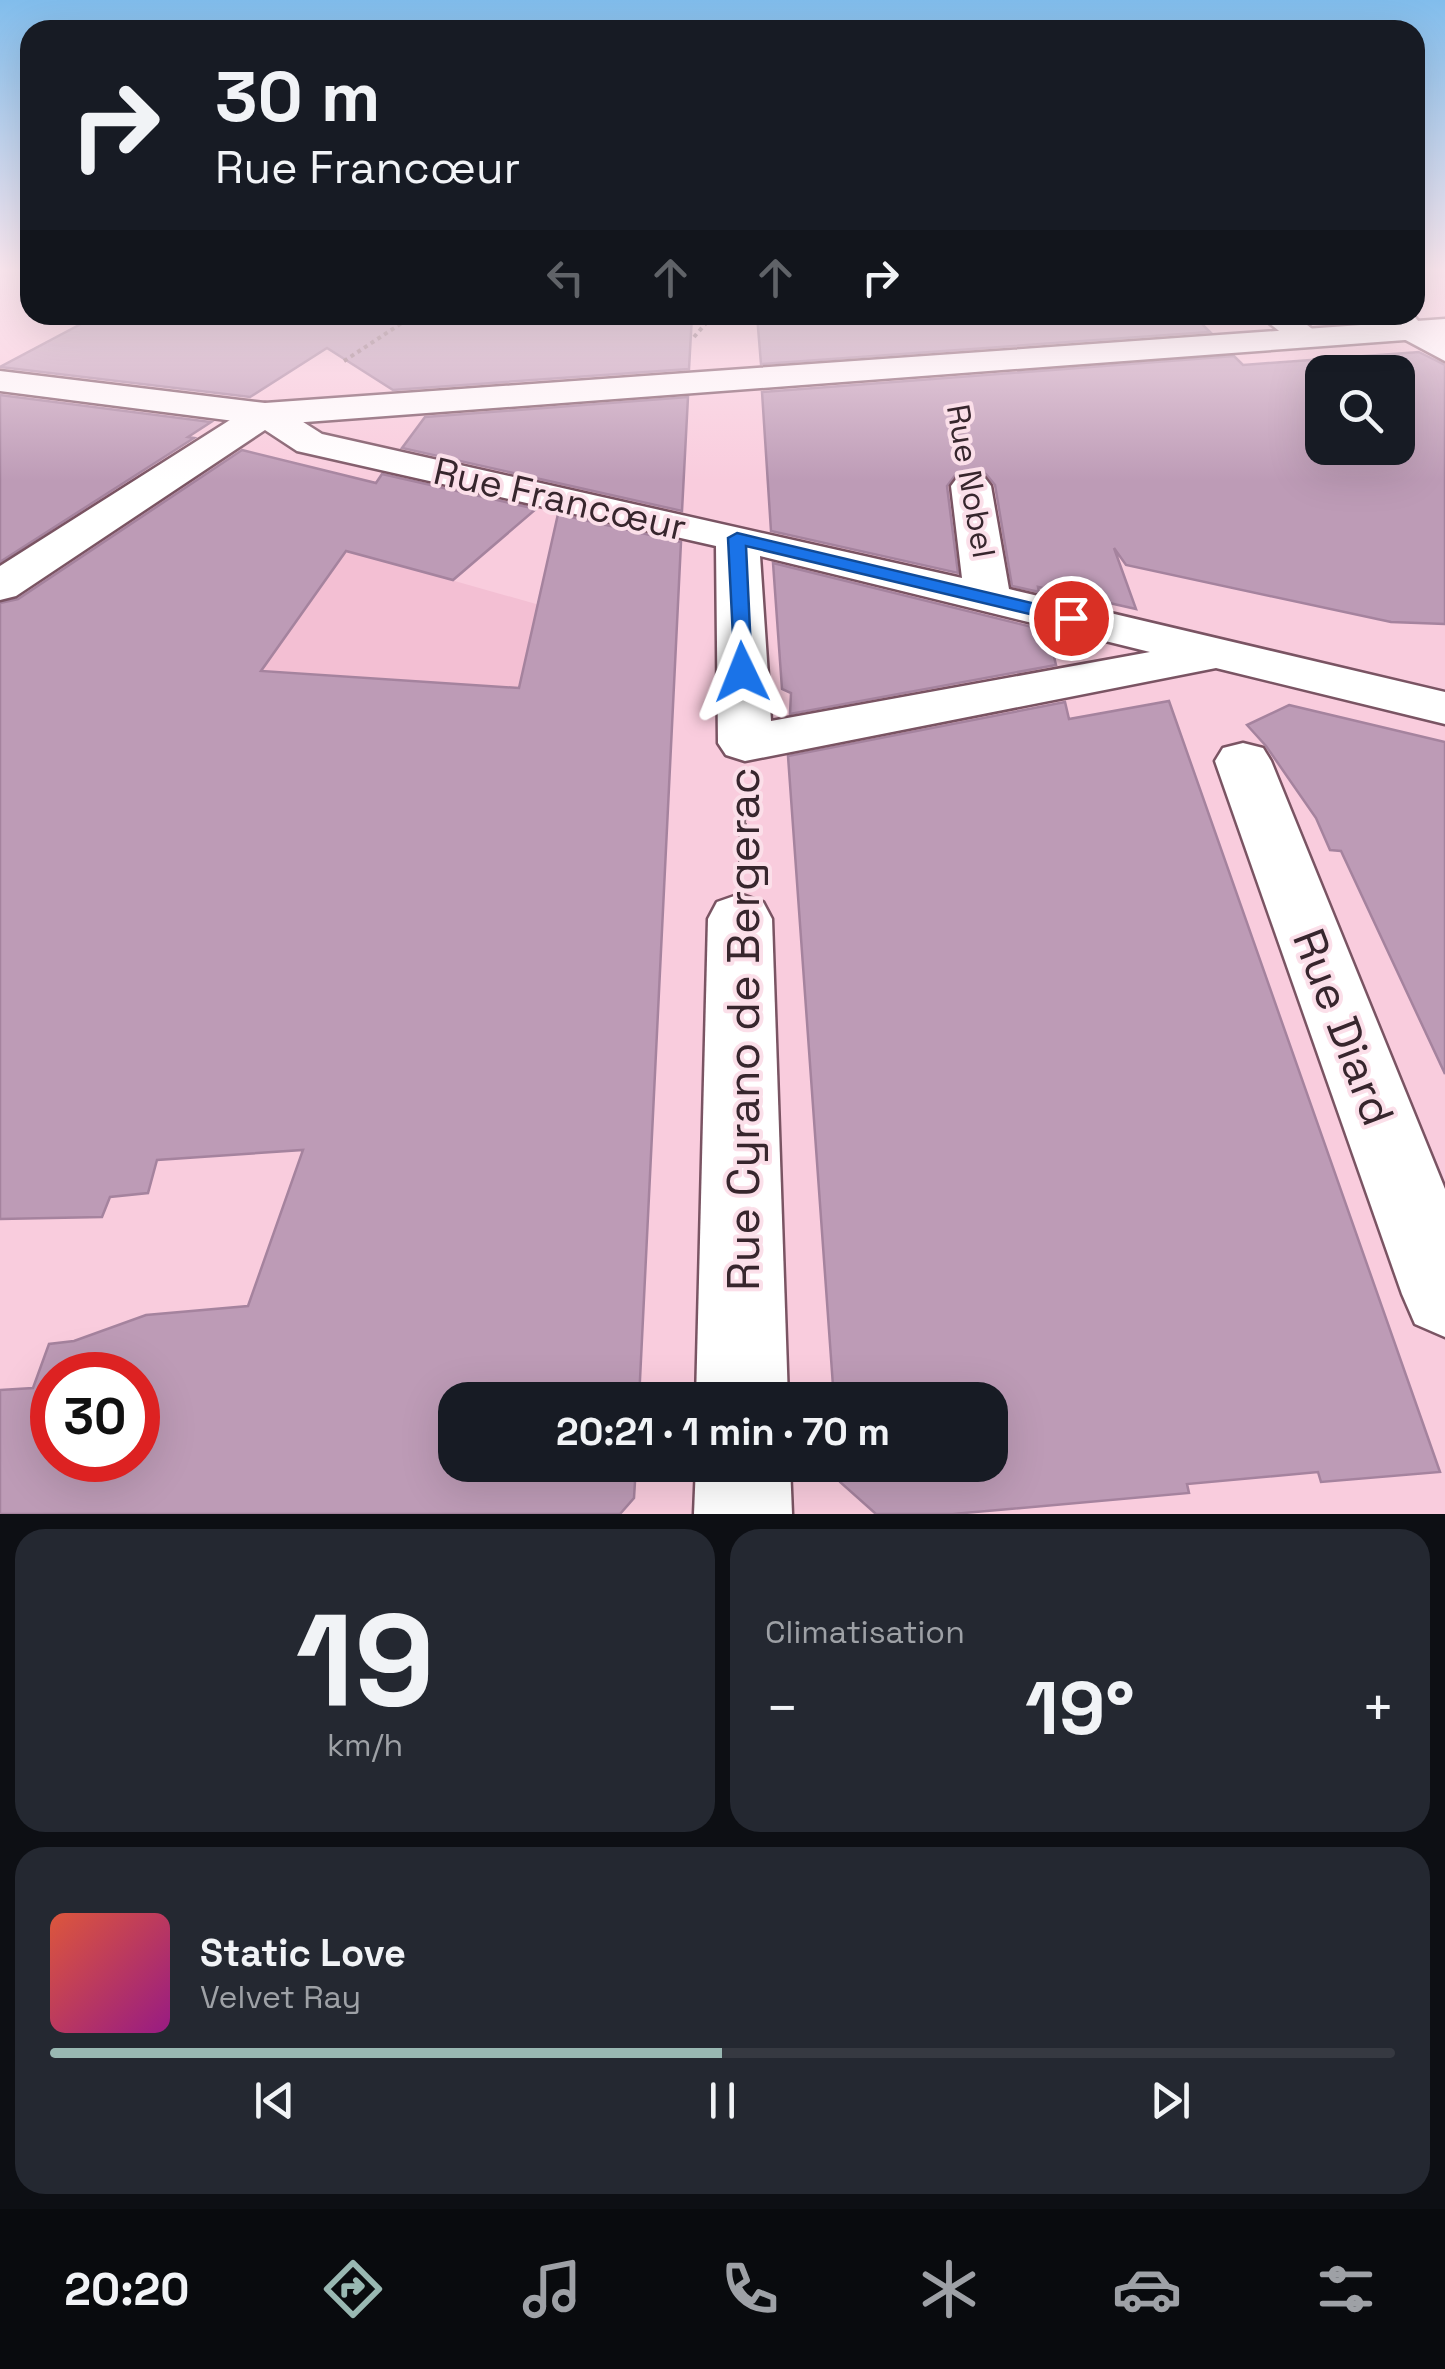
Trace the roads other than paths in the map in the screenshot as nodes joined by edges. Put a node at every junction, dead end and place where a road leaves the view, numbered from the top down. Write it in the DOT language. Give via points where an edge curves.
graph roads {
  1 [pos="1285,340"];
  2 [pos="0,381"];
  3 [pos="265,414"];
  4 [pos="971,486"];
  5 [pos="737,538"];
  6 [pos="0,586"];
  7 [pos="988,599"];
  8 [pos="1216,654"];
  9 [pos="1445,708"];
  10 [pos="1243,760"];
  11 [pos="740,919"];
  12 [pos="1445,1294"];
  13 [pos="742,1382"];
  14 [pos="743,1482"];
  15 [pos="743,1514"];
  1 -- 3 [label="street"];
  2 -- 3 [label="street"];
  3 -- 5 [label="street, Rue Francœur" via="310,443"];
  3 -- 6 [label="street"];
  4 -- 7 [label="street, Rue Nobel"];
  5 -- 7 [label="street, Rue Francœur"];
  5 -- 8 [label="street, Rue Cyrano de Bergerac" via="745,743"];
  7 -- 8 [label="street, Rue Francœur"];
  8 -- 9 [label="street, Rue Francœur"];
  10 -- 12 [label="street, Rue Diard"];
  11 -- 13 [label="street, Rue Cyrano de Bergerac"];
  14 -- 15 [label="street"];
}
